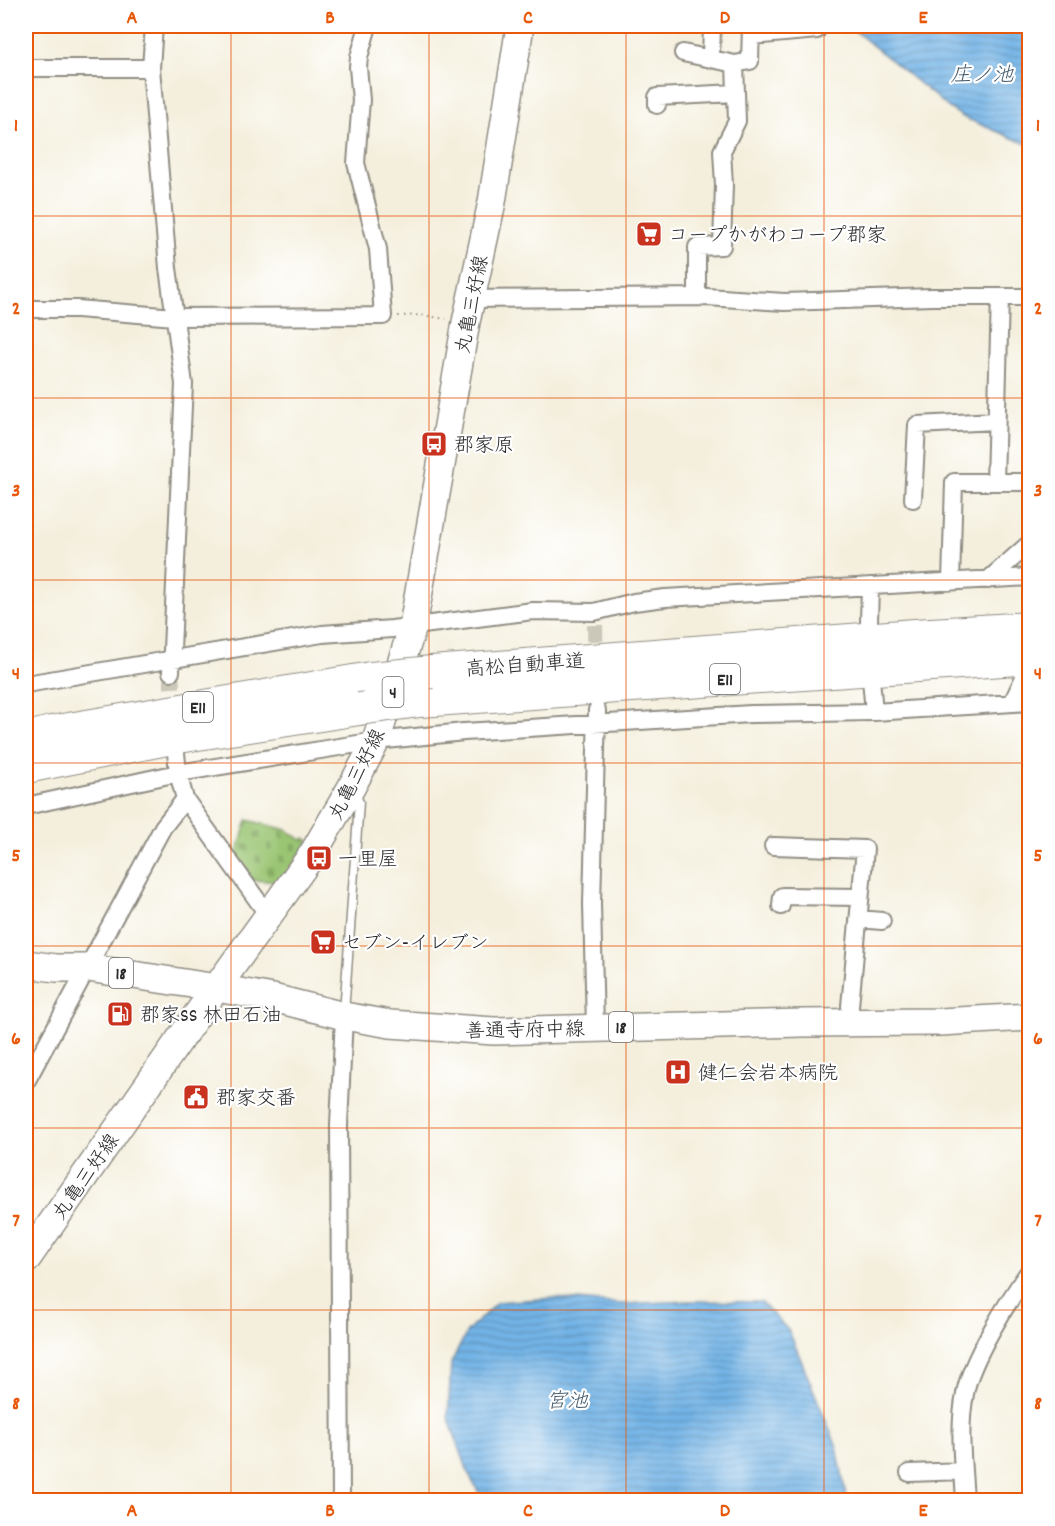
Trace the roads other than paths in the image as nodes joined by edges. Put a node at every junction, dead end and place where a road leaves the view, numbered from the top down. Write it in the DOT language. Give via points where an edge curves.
graph roads {
  1 [pos="154,26"];
  2 [pos="369,26"];
  3 [pos="520,26"];
  4 [pos="712,26"];
  5 [pos="817,30"];
  6 [pos="751,31"];
  7 [pos="683,53"];
  8 [pos="711,59"];
  9 [pos="735,64"];
  10 [pos="26,68"];
  11 [pos="151,68"];
  12 [pos="736,93"];
  13 [pos="657,105"];
  14 [pos="697,297"];
  15 [pos="1000,297"];
  16 [pos="1029,297"];
  17 [pos="26,309"];
  18 [pos="469,311"];
  19 [pos="175,317"];
  20 [pos="996,421"];
  21 [pos="995,482"];
  22 [pos="1029,482"];
  23 [pos="913,499"];
  24 [pos="1029,543"];
  25 [pos="1029,577"];
  26 [pos="988,580"];
  27 [pos="951,582"];
  28 [pos="870,586"];
  29 [pos="869,622"];
  30 [pos="413,626"];
  31 [pos="1029,628"];
  32 [pos="1029,664"];
  33 [pos="171,665"];
  34 [pos="871,679"];
  35 [pos="26,684"];
  36 [pos="1029,702"];
  37 [pos="1012,703"];
  38 [pos="874,712"];
  39 [pos="598,716"];
  40 [pos="26,739"];
  41 [pos="376,741"];
  42 [pos="176,753"];
  43 [pos="26,767"];
  44 [pos="178,773"];
  45 [pos="351,788"];
  46 [pos="184,799"];
  47 [pos="26,806"];
  48 [pos="773,846"];
  49 [pos="860,897"];
  50 [pos="781,906"];
  51 [pos="268,915"];
  52 [pos="858,919"];
  53 [pos="882,921"];
  54 [pos="26,964"];
  55 [pos="88,968"];
  56 [pos="217,988"];
  57 [pos="344,1016"];
  58 [pos="1029,1017"];
  59 [pos="851,1024"];
  60 [pos="595,1028"];
  61 [pos="26,1082"];
  62 [pos="26,1260"];
  63 [pos="1029,1270"];
  64 [pos="963,1471"];
  65 [pos="909,1473"];
  66 [pos="341,1500"];
  67 [pos="965,1500"];
  1 -- 11 [label="street"];
  2 -- 19 [label="street" via="358,67 362,100 356,164 378,249 383,316"];
  3 -- 18 [label="main road, 丸亀三好線 / 4" via="492,202"];
  4 -- 8 [label="street"];
  5 -- 6 [label="street"];
  6 -- 9 [label="street" via="750,61"];
  7 -- 8 [label="street"];
  8 -- 9 [label="street"];
  9 -- 12 [label="street"];
  10 -- 11 [label="street"];
  11 -- 19 [label="street"];
  12 -- 13 [label="street" via="657,97"];
  12 -- 14 [label="street" via="737,121 722,151 722,246 697,247"];
  14 -- 15 [label="street" via="784,302"];
  14 -- 18 [label="street"];
  15 -- 16 [label="street"];
  15 -- 20 [label="street"];
  17 -- 19 [label="street"];
  18 -- 30 [label="main road, 丸亀三好線 / 4"];
  19 -- 33 [label="street" via="184,384"];
  20 -- 21 [label="street"];
  20 -- 23 [label="street" via="917,424"];
  21 -- 22 [label="street"];
  21 -- 27 [label="street" via="954,483"];
  24 -- 26 [label="street"];
  25 -- 26 [label="street"];
  26 -- 27 [label="street"];
  27 -- 28 [label="street"];
  28 -- 29 [label="street"];
  28 -- 30 [label="street" via="665,598 634,602 595,619 533,611"];
  30 -- 33 [label="street" via="322,634"];
  30 -- 41 [label="main road, 丸亀三好線 / 4"];
  31 -- 40 [label="highway, 高松自動車道 / E11, bridge" via="371,678"];
  32 -- 37 [label="street"];
  32 -- 43 [label="highway, 高松自動車道 / E11, bridge" via="420,701 172,738"];
  33 -- 35 [label="street"];
  34 -- 38 [label="street"];
  36 -- 37 [label="street"];
  37 -- 38 [label="street"];
  38 -- 39 [label="street"];
  39 -- 41 [label="street"];
  39 -- 60 [label="street" via="592,904"];
  41 -- 44 [label="street"];
  41 -- 45 [label="main road, 丸亀三好線 / 4"];
  42 -- 44 [label="street"];
  44 -- 46 [label="street"];
  44 -- 47 [label="street"];
  45 -- 51 [label="main road, 丸亀三好線 / 4" via="312,855"];
  45 -- 57 [label="lane" via="359,802"];
  46 -- 51 [label="street"];
  46 -- 55 [label="street" via="163,827"];
  48 -- 49 [label="street" via="865,849"];
  49 -- 50 [label="street" via="782,896"];
  49 -- 52 [label="street"];
  51 -- 56 [label="main road, 丸亀三好線 / 4"];
  52 -- 53 [label="street"];
  52 -- 59 [label="street"];
  54 -- 55 [label="main road, 善通寺府中線 / 18"];
  55 -- 56 [label="main road, 善通寺府中線 / 18"];
  55 -- 61 [label="street"];
  56 -- 57 [label="main road, 善通寺府中線 / 18"];
  56 -- 62 [label="main road, 丸亀三好線 / 4"];
  57 -- 60 [label="main road, 善通寺府中線 / 18" via="461,1030"];
  57 -- 66 [label="street" via="339,1125"];
  58 -- 59 [label="main road, 善通寺府中線 / 18"];
  59 -- 60 [label="main road, 善通寺府中線 / 18"];
  63 -- 64 [label="street" via="970,1376 962,1422"];
  64 -- 65 [label="street"];
  64 -- 67 [label="street"];
}
